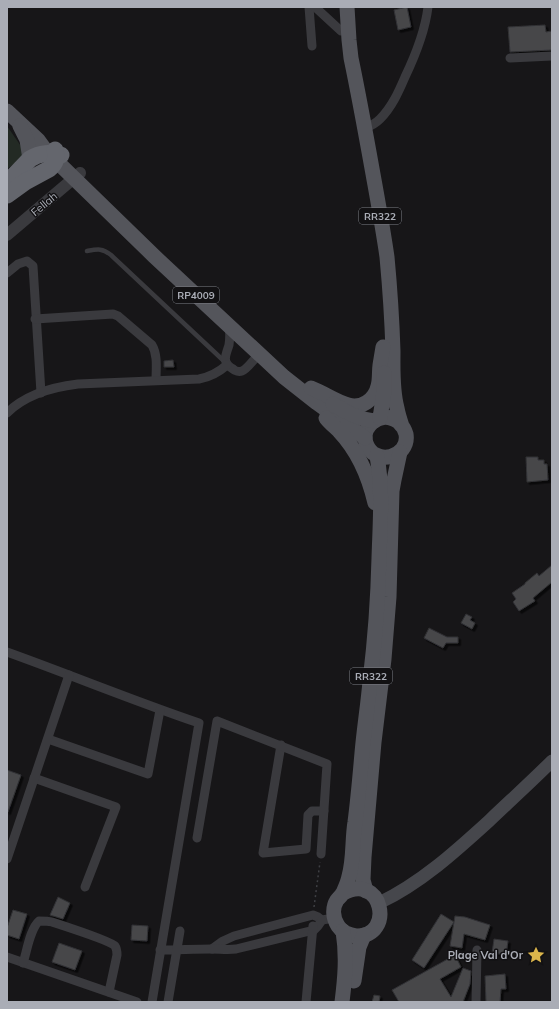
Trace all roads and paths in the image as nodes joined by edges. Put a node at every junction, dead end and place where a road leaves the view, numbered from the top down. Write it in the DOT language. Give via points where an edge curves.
graph roads {
  1 [pos="309,7"];
  2 [pos="315,7"];
  3 [pos="339,7"];
  4 [pos="347,7"];
  5 [pos="428,7"];
  6 [pos="341,31"];
  7 [pos="312,46"];
  8 [pos="552,56"];
  9 [pos="510,58"];
  10 [pos="10,113"];
  11 [pos="365,128"];
  12 [pos="30,159"];
  13 [pos="60,163"];
  14 [pos="7,184"];
  15 [pos="7,195"];
  16 [pos="7,235"];
  17 [pos="87,251"];
  18 [pos="7,273"];
  19 [pos="35,319"];
  20 [pos="229,326"];
  21 [pos="383,347"];
  22 [pos="260,354"];
  23 [pos="227,365"];
  24 [pos="156,380"];
  25 [pos="309,392"];
  26 [pos="41,393"];
  27 [pos="7,413"];
  28 [pos="377,419"];
  29 [pos="402,426"];
  30 [pos="366,438"];
  31 [pos="400,452"];
  32 [pos="377,456"];
  33 [pos="380,530"];
  34 [pos="7,652"];
  35 [pos="69,675"];
  36 [pos="160,710"];
  37 [pos="48,739"];
  38 [pos="281,745"];
  39 [pos="552,761"];
  40 [pos="34,778"];
  41 [pos="324,811"];
  42 [pos="197,838"];
  43 [pos="321,854"];
  44 [pos="7,859"];
  45 [pos="85,887"];
  46 [pos="366,890"];
  47 [pos="342,894"];
  48 [pos="379,903"];
  49 [pos="313,915"];
  50 [pos="328,918"];
  51 [pos="314,930"];
  52 [pos="180,931"];
  53 [pos="343,931"];
  54 [pos="364,935"];
  55 [pos="212,949"];
  56 [pos="160,950"];
  57 [pos="177,950"];
  58 [pos="477,950"];
  59 [pos="7,957"];
  60 [pos="24,963"];
  61 [pos="109,992"];
  62 [pos="137,1002"];
  63 [pos="152,1002"];
  64 [pos="168,1002"];
  65 [pos="306,1002"];
  66 [pos="342,1002"];
  67 [pos="352,1002"];
  68 [pos="476,1002"];
  1 -- 7 [label="street"];
  2 -- 6 [label="street"];
  3 -- 6 [label="main road, RR322"];
  4 -- 11 [label="main road, RR322" via="351,52"];
  5 -- 11 [label="street" via="421,39 398,94 382,117"];
  6 -- 21 [label="main road, RR322" via="374,229 381,293"];
  8 -- 9 [label="street"];
  10 -- 12 [label="main road" via="23,131"];
  10 -- 13 [label="main road, RP4009"];
  11 -- 29 [label="main road, RR322" via="387,257 395,398"];
  12 -- 13 [label="highway" via="39,154"];
  12 -- 14 [label="highway"];
  13 -- 15 [label="highway"];
  13 -- 16 [label="street, Fellah"];
  13 -- 20 [label="main road, RP4009"];
  13 -- 25 [label="main road, RP4009" via="298,378"];
  17 -- 23 [label="lane" via="105,250"];
  18 -- 19 [label="street" via="18,264 27,261 32,266"];
  19 -- 24 [label="street" via="113,314 118,316 154,348"];
  19 -- 26 [label="street"];
  20 -- 22 [label="main road, RP4009"];
  20 -- 23 [label="street" via="230,338 225,354"];
  21 -- 25 [label="main road" via="378,386 367,402 361,405 348,405"];
  21 -- 28 [label="main road, RR322" via="384,392"];
  22 -- 23 [label="street" via="242,370 235,370"];
  22 -- 25 [label="main road, RP4009" via="284,377"];
  23 -- 24 [label="street" via="205,378"];
  24 -- 26 [label="street" via="78,384"];
  25 -- 28 [label="main road, RP4009" via="366,420"];
  25 -- 30 [label="main road, RP4009"];
  25 -- 33 [label="main road" via="320,411 344,436 361,462 374,496"];
  26 -- 27 [label="street" via="21,402"];
  28 -- 29 [label="main road" via="393,418"];
  28 -- 30 [label="main road, RR322" via="368,428"];
  29 -- 31 [label="main road, RR322" via="406,439"];
  30 -- 32 [label="main road, RR322" via="369,448"];
  31 -- 32 [label="main road" via="391,457"];
  31 -- 46 [label="main road, RR322" via="392,491 389,597 364,857"];
  32 -- 33 [label="main road, RR322" via="380,480"];
  33 -- 47 [label="main road, RR322" via="371,680 352,865"];
  34 -- 35 [label="street"];
  35 -- 36 [label="street"];
  35 -- 37 [label="street"];
  36 -- 37 [label="street" via="148,774"];
  36 -- 56 [label="street" via="198,723"];
  37 -- 40 [label="street"];
  38 -- 41 [label="street" via="327,764"];
  38 -- 41 [label="street" via="263,854 306,849 308,815 312,811"];
  38 -- 42 [label="street" via="217,721"];
  39 -- 48 [label="main road" via="461,847 422,878"];
  40 -- 44 [label="street"];
  40 -- 45 [label="street" via="116,807"];
  41 -- 43 [label="street"];
  43 -- 49 [label="path"];
  46 -- 47 [label="main road" via="354,889"];
  46 -- 48 [label="main road"];
  47 -- 50 [label="main road, RR322" via="335,904 334,912"];
  48 -- 54 [label="main road" via="380,914 377,924"];
  49 -- 50 [label="street"];
  49 -- 51 [label="street"];
  49 -- 55 [label="street" via="234,936"];
  50 -- 51 [label="street"];
  50 -- 53 [label="main road"];
  51 -- 55 [label="street" via="236,949"];
  51 -- 65 [label="street"];
  52 -- 57 [label="street"];
  53 -- 54 [label="main road" via="353,936"];
  53 -- 66 [label="main road" via="346,952"];
  54 -- 67 [label="main road" via="357,954"];
  55 -- 57 [label="street"];
  56 -- 57 [label="street"];
  56 -- 63 [label="street"];
  57 -- 64 [label="street"];
  58 -- 68 [label="street"];
  59 -- 60 [label="street"];
  60 -- 61 [label="street"];
  60 -- 61 [label="street" via="32,934 39,921 66,927 114,946 117,955"];
  61 -- 62 [label="street"];
}
